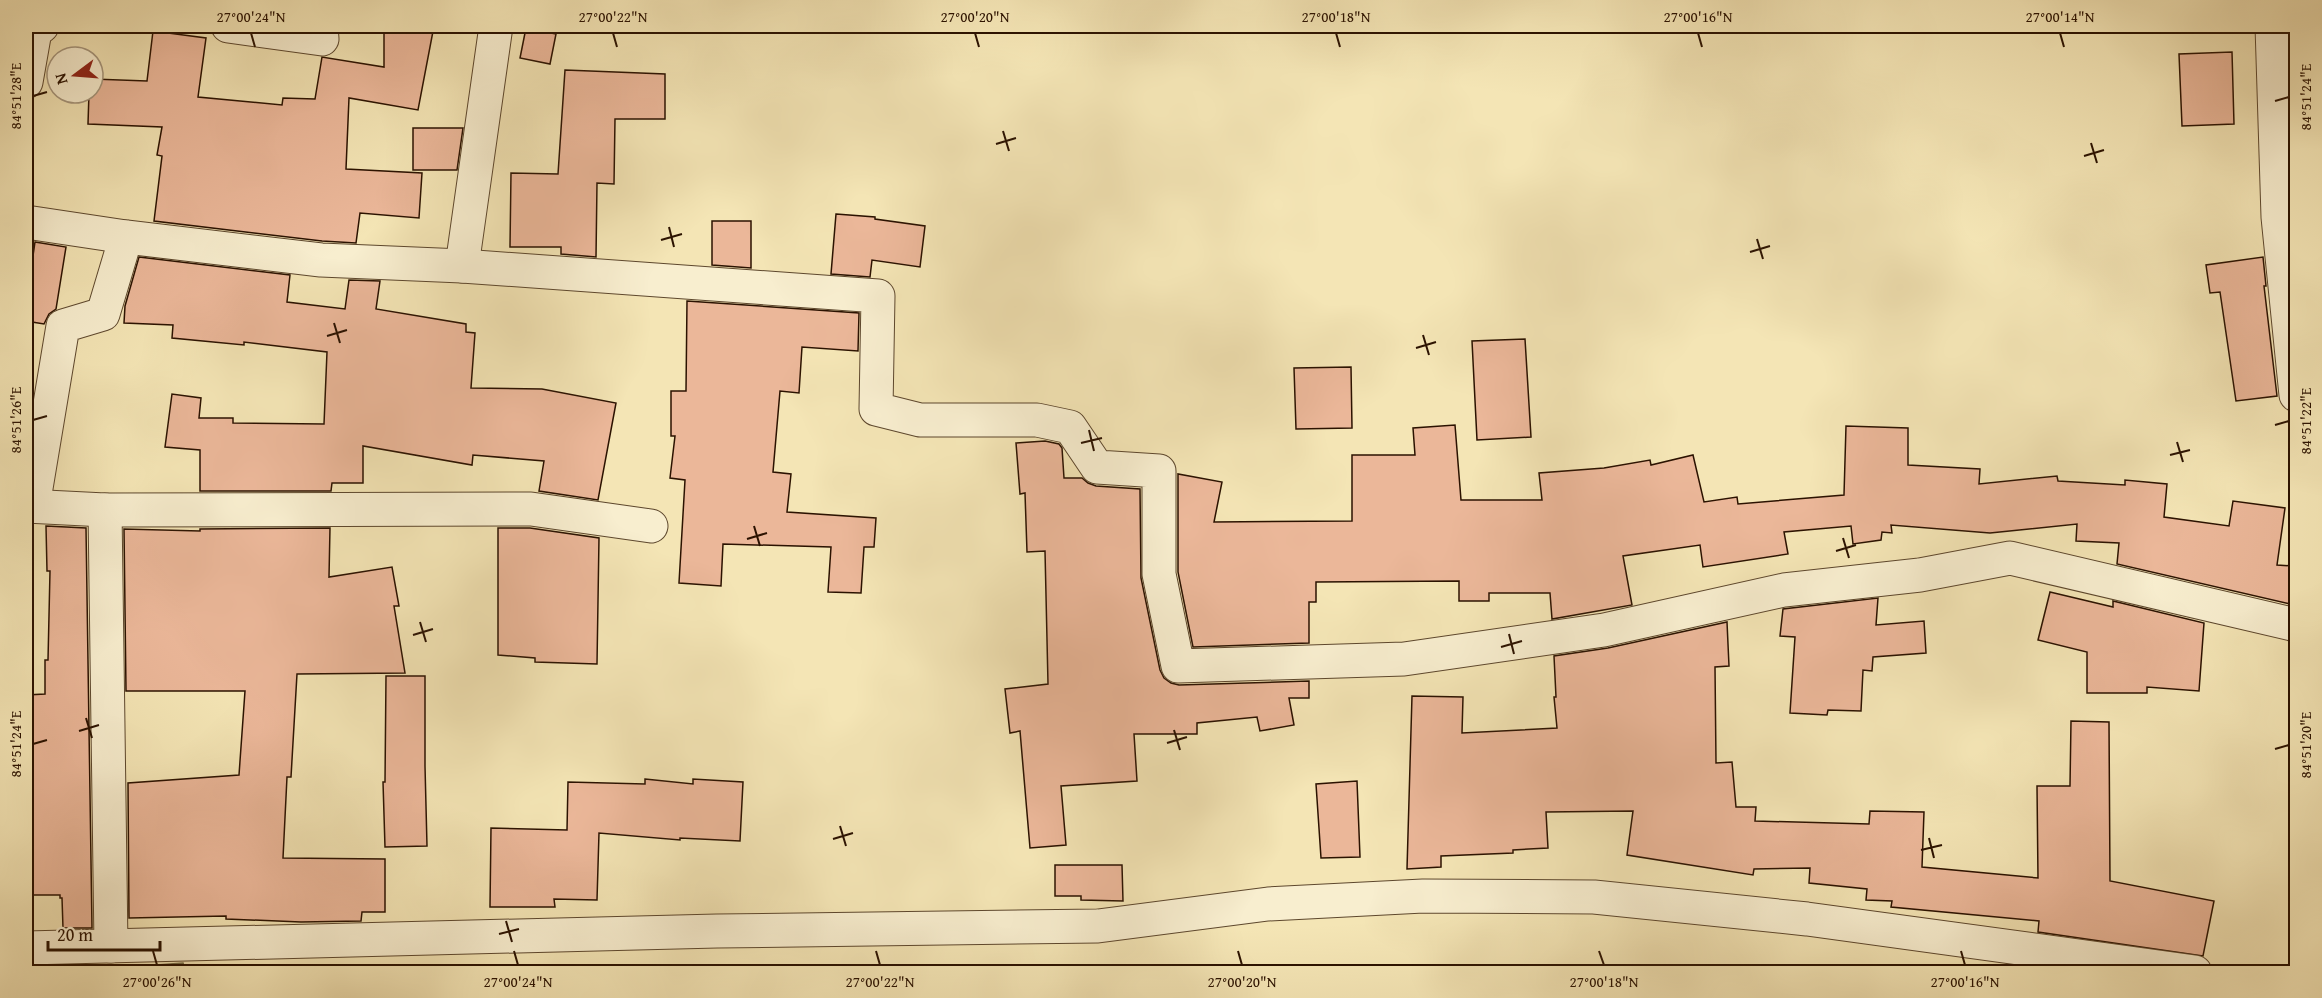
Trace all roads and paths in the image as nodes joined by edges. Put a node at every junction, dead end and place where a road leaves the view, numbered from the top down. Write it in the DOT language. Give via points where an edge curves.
graph roads {
  1 [pos="42,26"];
  2 [pos="228,26"];
  3 [pos="321,26"];
  4 [pos="496,26"];
  5 [pos="2272,26"];
  6 [pos="26,82"];
  7 [pos="26,222"];
  8 [pos="126,237"];
  9 [pos="462,266"];
  10 [pos="2296,395"];
  11 [pos="29,506"];
  12 [pos="105,510"];
  13 [pos="651,526"];
  14 [pos="2296,625"];
  15 [pos="111,946"];
  16 [pos="26,948"];
  17 [pos="2194,972"];
  1 -- 6 [label="street" via="35,31"];
  2 -- 3 [label="street" via="322,39"];
  4 -- 9 [label="street"];
  5 -- 10 [label="street" via="2278,217"];
  7 -- 8 [label="street"];
  8 -- 9 [label="street" via="321,260"];
  8 -- 11 [label="street" via="103,314 63,326"];
  9 -- 14 [label="street" via="878,296 876,409 920,420 1037,420 1070,427 1097,467 1159,471 1159,574 1178,666 1404,658 1604,630 1785,590 1920,575 2010,558"];
  11 -- 12 [label="street"];
  12 -- 13 [label="street" via="531,509"];
  12 -- 15 [label="street"];
  15 -- 16 [label="street"];
  15 -- 17 [label="street" via="1098,926 1268,904 1423,896 1583,897 1807,919"];
}
